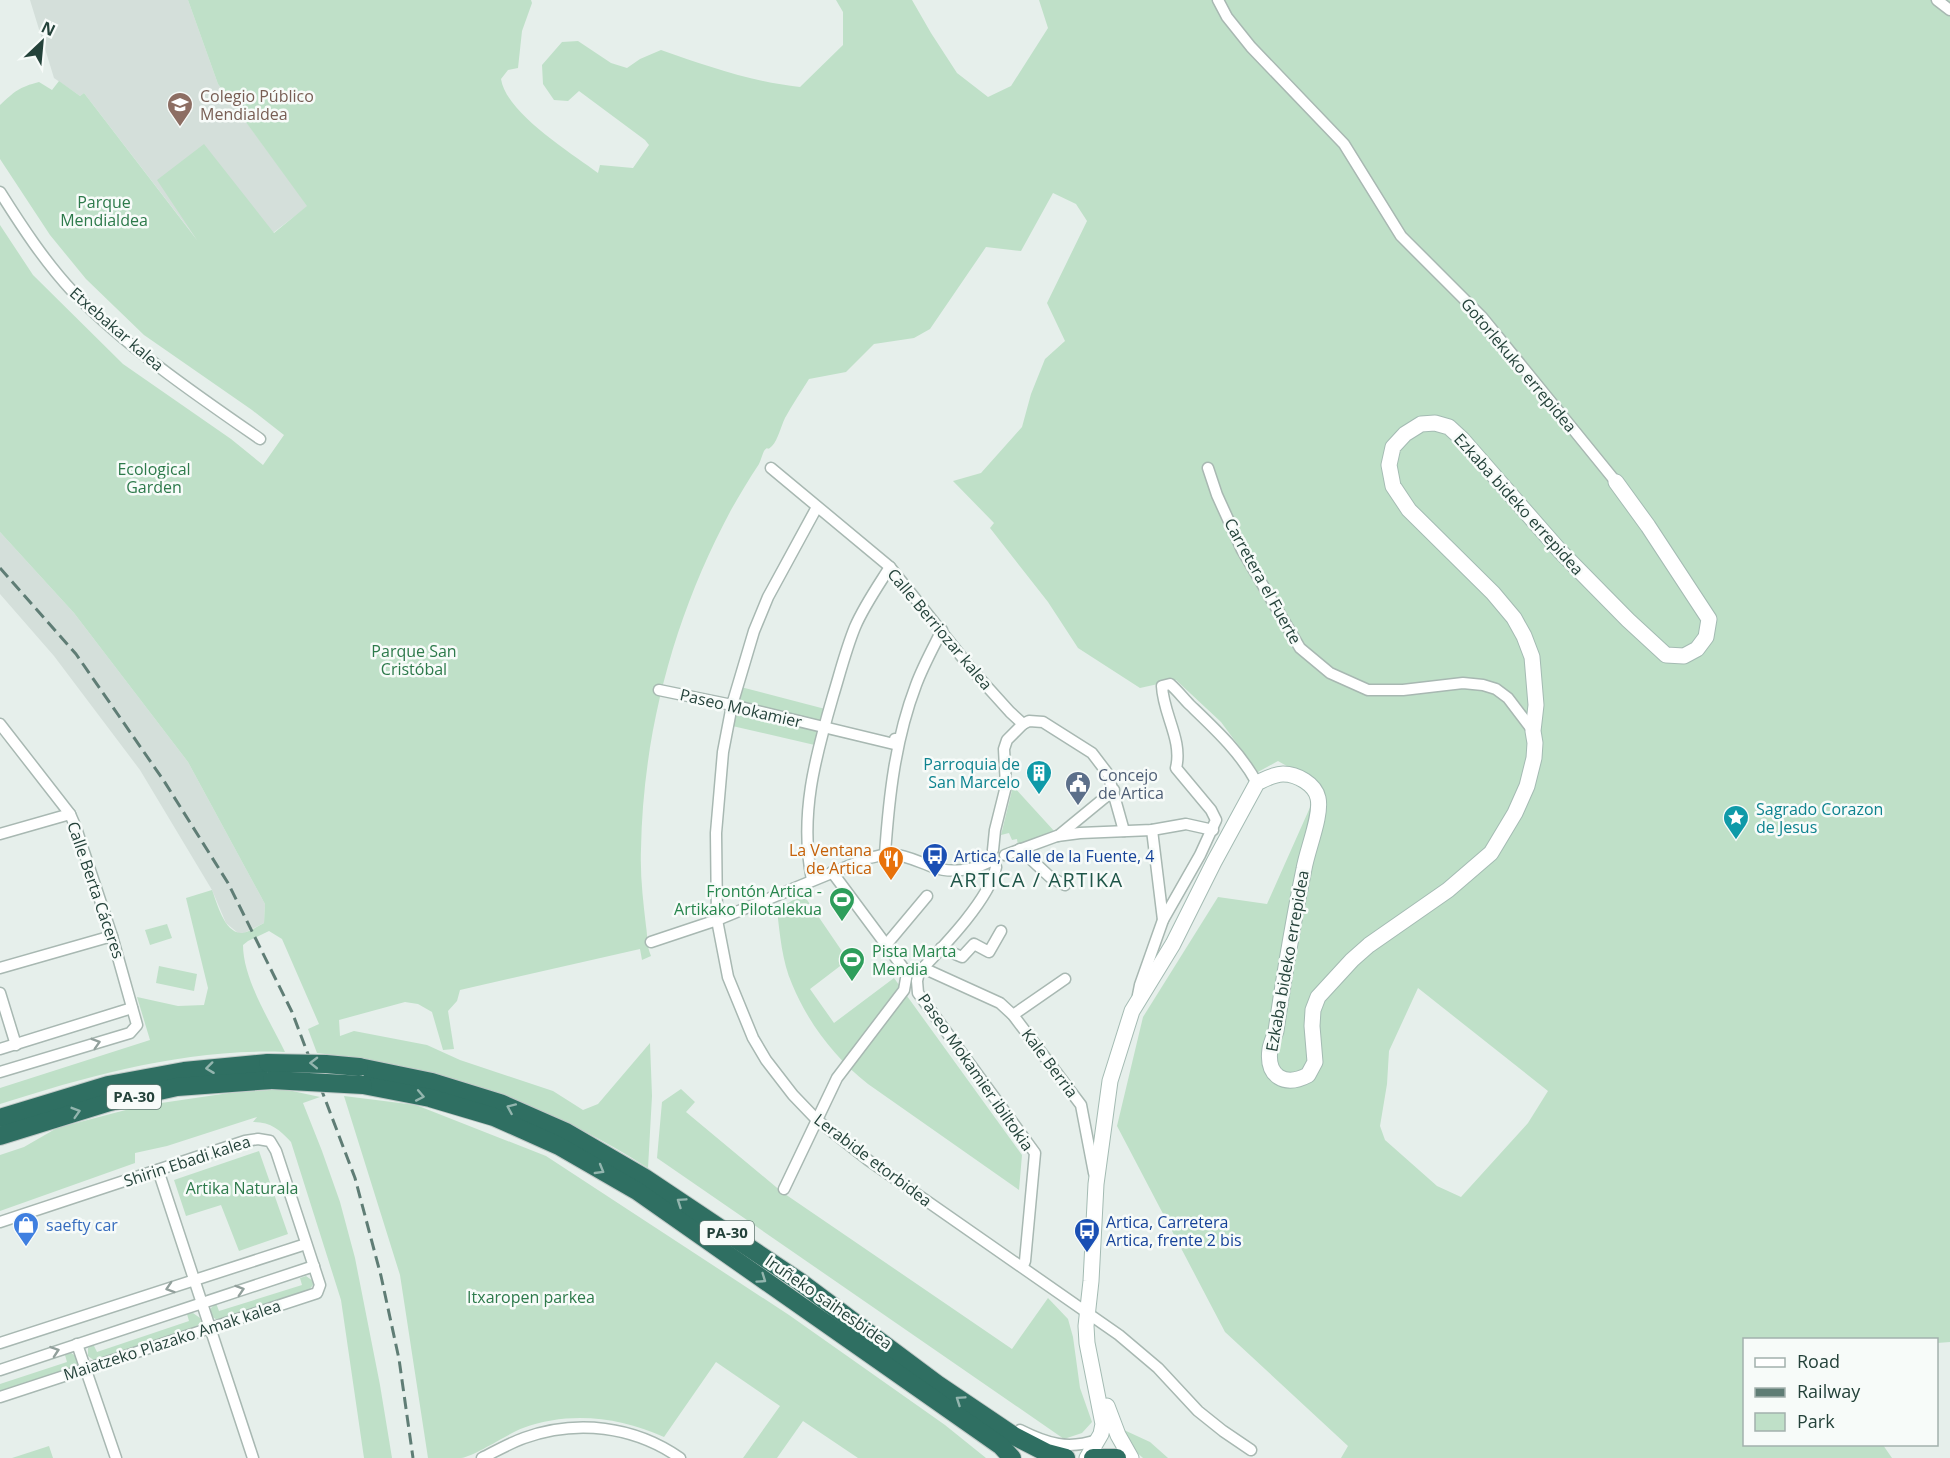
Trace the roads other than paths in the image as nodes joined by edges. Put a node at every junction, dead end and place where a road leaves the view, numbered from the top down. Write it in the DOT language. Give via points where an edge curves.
graph roads {
  1 [pos="1218,0"];
  2 [pos="1937,0"];
  3 [pos="1950,10"];
  4 [pos="0,192"];
  5 [pos="260,439"];
  6 [pos="771,468"];
  7 [pos="1208,468"];
  8 [pos="1616,482"];
  9 [pos="817,507"];
  10 [pos="890,567"];
  11 [pos="942,630"];
  12 [pos="659,690"];
  13 [pos="732,705"];
  14 [pos="0,724"];
  15 [pos="1023,724"];
  16 [pos="824,728"];
  17 [pos="1533,731"];
  18 [pos="899,740"];
  19 [pos="1257,783"];
  20 [pos="1114,790"];
  21 [pos="70,814"];
  22 [pos="1152,830"];
  23 [pos="1213,830"];
  24 [pos="1124,831"];
  25 [pos="0,834"];
  26 [pos="1057,836"];
  27 [pos="1020,849"];
  28 [pos="993,850"];
  29 [pos="885,854"];
  30 [pos="1005,855"];
  31 [pos="992,864"];
  32 [pos="832,872"];
  33 [pos="812,880"];
  34 [pos="1065,885"];
  35 [pos="927,896"];
  36 [pos="717,920"];
  37 [pos="1163,921"];
  38 [pos="1001,931"];
  39 [pos="112,936"];
  40 [pos="651,942"];
  41 [pos="886,945"];
  42 [pos="941,948"];
  43 [pos="0,968"];
  44 [pos="923,968"];
  45 [pos="1065,979"];
  46 [pos="0,993"];
  47 [pos="1137,1001"];
  48 [pos="132,1008"];
  49 [pos="1013,1015"];
  50 [pos="16,1045"];
  51 [pos="0,1049"];
  52 [pos="0,1072"];
  53 [pos="270,1072"];
  54 [pos="361,1076"];
  55 [pos="5,1116"];
  56 [pos="817,1120"];
  57 [pos="36,1124"];
  58 [pos="0,1136"];
  59 [pos="0,1143"];
  60 [pos="158,1170"];
  61 [pos="1096,1184"];
  62 [pos="784,1189"];
  63 [pos="0,1222"];
  64 [pos="306,1244"];
  65 [pos="314,1266"];
  66 [pos="1023,1266"];
  67 [pos="194,1280"];
  68 [pos="201,1302"];
  69 [pos="1088,1313"];
  70 [pos="210,1329"];
  71 [pos="0,1343"];
  72 [pos="77,1344"];
  73 [pos="86,1369"];
  74 [pos="0,1370"];
  75 [pos="1093,1372"];
  76 [pos="0,1397"];
  77 [pos="996,1424"];
  78 [pos="1097,1440"];
  79 [pos="1251,1450"];
  80 [pos="116,1458"];
  81 [pos="253,1458"];
  82 [pos="482,1458"];
  83 [pos="680,1458"];
  84 [pos="1012,1458"];
  85 [pos="1066,1458"];
  86 [pos="1087,1458"];
  87 [pos="1094,1458"];
  88 [pos="1117,1458"];
  89 [pos="1131,1458"];
  1 -- 8 [label="street, Gotorlekuko errepidea" via="1251,47 1344,144 1401,236 1482,317"];
  2 -- 3 [label="street"];
  4 -- 5 [label="street, Etxebakar kalea" via="23,229 73,291 150,360"];
  6 -- 9 [label="street, Calle Berriozar kalea"];
  7 -- 17 [label="street, Carretera el Fuerte" via="1242,550 1300,648 1330,673 1374,690 1483,685 1508,698"];
  8 -- 17 [label="street, Ezkaba bideko errepidea" via="1709,619 1706,637 1697,649 1684,656 1666,655 1628,620 1449,427 1421,424 1393,447 1389,465 1393,486 1409,510 1493,592 1524,636 1535,681"];
  9 -- 10 [label="street, Calle Berriozar kalea"];
  9 -- 13 [label="street, Lerabide etorbidea" via="768,597"];
  10 -- 11 [label="street, Calle Berriozar kalea"];
  10 -- 16 [label="street, Paseo Mokamier" via="856,625"];
  11 -- 15 [label="street, Calle Berriozar kalea" via="973,671"];
  11 -- 18 [label="street" via="916,685"];
  12 -- 13 [label="street, Paseo Mokamier"];
  13 -- 16 [label="street, Paseo Mokamier"];
  13 -- 36 [label="street, Lerabide etorbidea" via="723,752 716,833"];
  14 -- 21 [label="street, Calle Berta Cáceres"];
  15 -- 20 [label="street" via="1043,722 1092,753 1108,774"];
  15 -- 28 [label="street" via="1007,740 1004,749 1006,786"];
  16 -- 18 [label="street, Paseo Mokamier" via="894,744"];
  16 -- 33 [label="street, Paseo Mokamier" via="812,775 806,824"];
  17 -- 19 [label="street, Ezkaba bideko errepidea" via="1535,751 1527,786 1491,853 1448,890 1369,945 1318,997 1312,1010 1315,1062 1308,1075 1289,1081 1280,1079 1274,1071 1270,1048 1304,868 1319,812 1318,796 1299,777 1283,774"];
  18 -- 29 [label="street"];
  19 -- 23 [label="street" via="1232,745 1178,690 1170,684 1162,686 1177,745 1176,768 1211,810 1216,820"];
  19 -- 47 [label="street" via="1173,944"];
  20 -- 24 [label="street"];
  20 -- 26 [label="street"];
  21 -- 25 [label="street"];
  21 -- 39 [label="street, Calle Berta Cáceres"];
  22 -- 23 [label="street" via="1186,824"];
  22 -- 24 [label="street"];
  22 -- 37 [label="street"];
  23 -- 37 [label="street"];
  24 -- 26 [label="street"];
  26 -- 27 [label="street"];
  27 -- 30 [label="street"];
  27 -- 34 [label="street" via="1050,877"];
  28 -- 30 [label="street"];
  28 -- 31 [label="street" via="988,855"];
  29 -- 31 [label="street" via="949,870"];
  29 -- 32 [label="street"];
  30 -- 31 [label="street" via="1003,864"];
  31 -- 42 [label="street, Paseo Mokamier ibiltokia" via="994,876 967,920"];
  32 -- 33 [label="street"];
  32 -- 41 [label="street, Paseo Mokamier ibiltokia"];
  33 -- 36 [label="street"];
  35 -- 41 [label="street"];
  36 -- 40 [label="street"];
  36 -- 56 [label="street, Lerabide etorbidea" via="728,977 753,1038 793,1095"];
  37 -- 47 [label="street"];
  38 -- 42 [label="street" via="989,952 974,944 962,957"];
  39 -- 43 [label="street"];
  39 -- 48 [label="street, Calle Berta Cáceres"];
  41 -- 56 [label="street, Paseo Mokamier ibiltokia" via="907,973 904,990 837,1078"];
  42 -- 44 [label="street, Paseo Mokamier ibiltokia"];
  44 -- 49 [label="street, Kale Berria" via="1000,1002"];
  44 -- 66 [label="street, Paseo Mokamier ibiltokia" via="917,981 918,993 1035,1153"];
  45 -- 49 [label="street, Kale Berria"];
  46 -- 50 [label="street"];
  47 -- 61 [label="street" via="1110,1081"];
  48 -- 50 [label="street"];
  52 -- 48 [label="street, one-way" via="130,1033 137,1025"];
  49 -- 61 [label="street, Kale Berria" via="1082,1105"];
  50 -- 51 [label="street"];
  53 -- 54 [label="highway, Iruñeko saihesbidea / PA-30, bridge"];
  53 -- 55 [label="highway, Iruñeko saihesbidea / PA-30, one-way" via="184,1071 108,1085"];
  57 -- 53 [label="highway, Iruñeko saihesbidea / PA-30, one-way" via="177,1087"];
  77 -- 54 [label="highway, Iruñeko saihesbidea / PA-30, one-way" via="799,1281 645,1178 566,1132 500,1103 432,1082"];
  54 -- 84 [label="highway, Iruñeko saihesbidea / PA-30, one-way" via="494,1117 569,1151 637,1191 1001,1446"];
  56 -- 62 [label="street, Paseo Mokamier ibiltokia"];
  56 -- 66 [label="street, Lerabide etorbidea" via="868,1160"];
  57 -- 58 [label="highway, Iruñeko saihesbidea / PA-30"];
  57 -- 59 [label="highway"];
  60 -- 63 [label="street, Shirin Ebadi kalea"];
  60 -- 64 [label="street, Shirin Ebadi kalea" via="245,1140 270,1141"];
  60 -- 67 [label="street"];
  61 -- 69 [label="street"];
  64 -- 65 [label="street, Maiatzeko Plazako Amak kalea"];
  64 -- 67 [label="street"];
  68 -- 65 [label="street, Maiatzeko Plazako Amak kalea, one-way"];
  65 -- 70 [label="street, Maiatzeko Plazako Amak kalea" via="320,1285 317,1293"];
  66 -- 69 [label="street, Lerabide etorbidea"];
  67 -- 68 [label="street"];
  67 -- 71 [label="street, one-way"];
  68 -- 70 [label="street"];
  68 -- 72 [label="street, Maiatzeko Plazako Amak kalea"];
  69 -- 75 [label="street" via="1087,1343"];
  69 -- 79 [label="street, Lerabide etorbidea" via="1158,1368 1198,1411"];
  70 -- 73 [label="street, Maiatzeko Plazako Amak kalea"];
  70 -- 81 [label="street"];
  72 -- 73 [label="street"];
  74 -- 72 [label="street, Maiatzeko Plazako Amak kalea, one-way"];
  73 -- 76 [label="street, Maiatzeko Plazako Amak kalea"];
  73 -- 80 [label="street"];
  75 -- 78 [label="street" via="1103,1416"];
  75 -- 89 [label="street"];
  77 -- 78 [label="street, Iruñeko saihesbidea" via="1068,1446"];
  77 -- 85 [label="highway, Iruñeko saihesbidea / PA-30" via="1047,1453"];
  78 -- 86 [label="street"];
  82 -- 83 [label="street" via="523,1438 567,1427 591,1427 646,1438"];
  87 -- 88 [label="highway"];
}
